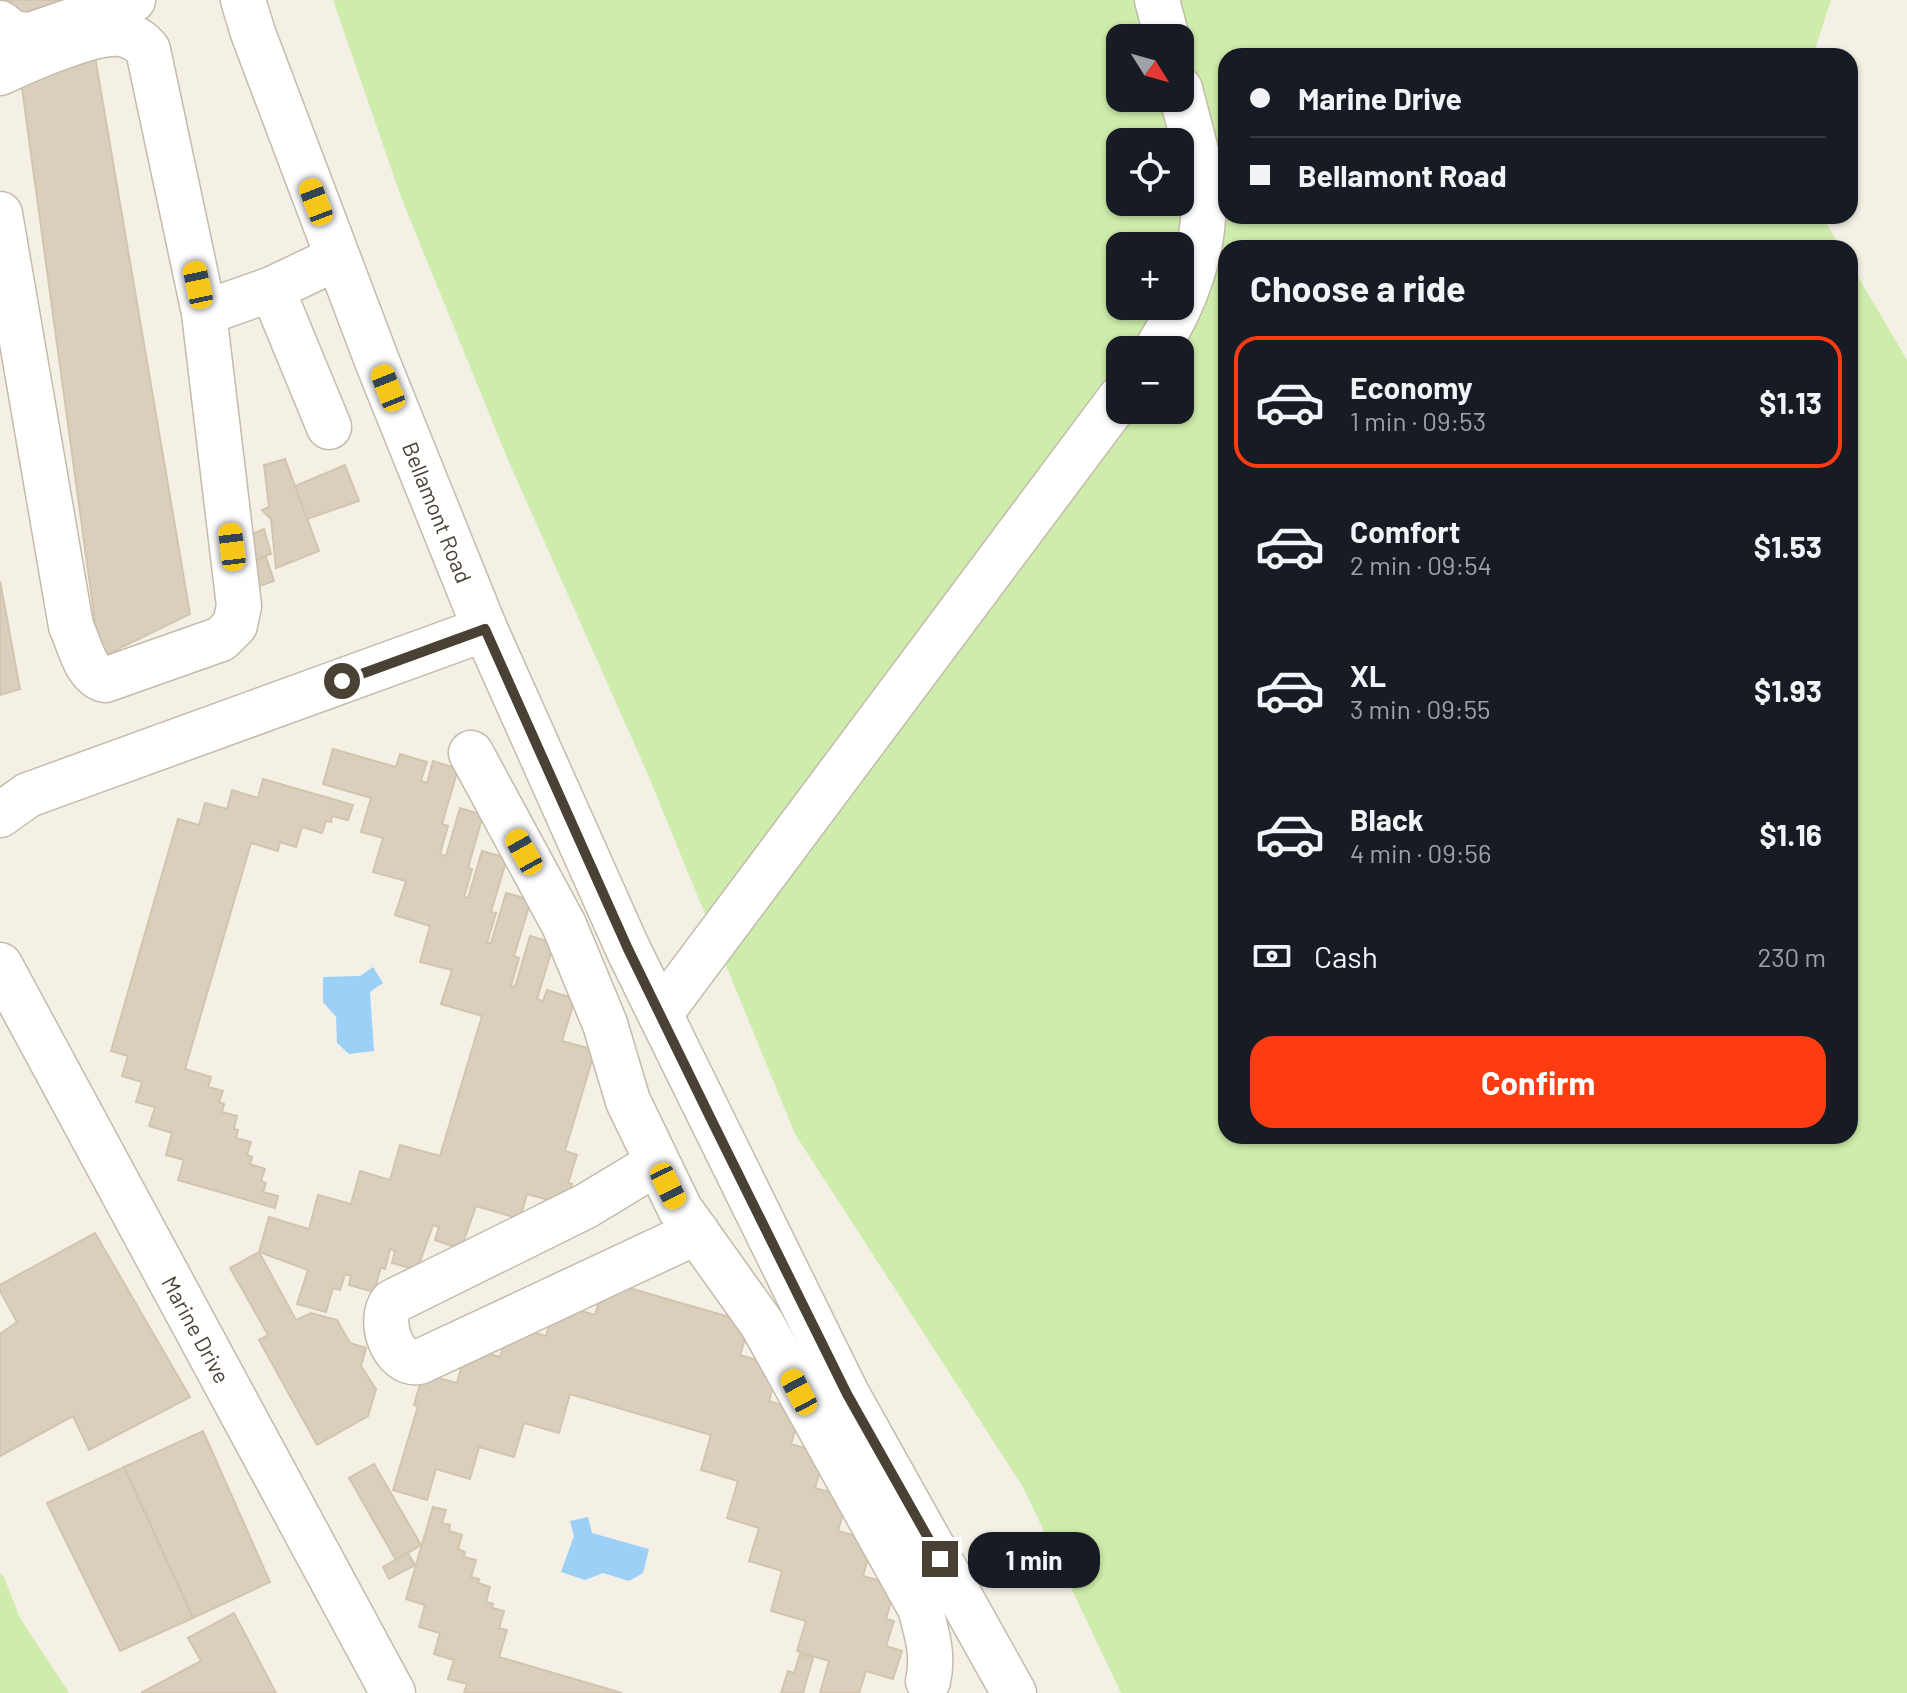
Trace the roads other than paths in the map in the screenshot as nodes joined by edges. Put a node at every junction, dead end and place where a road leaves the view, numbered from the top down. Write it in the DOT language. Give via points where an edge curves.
graph roads {
  1 [pos="133,0"];
  2 [pos="243,0"];
  3 [pos="1157,0"];
  4 [pos="0,23"];
  5 [pos="1163,24"];
  6 [pos="0,73"];
  7 [pos="1185,112"];
  8 [pos="0,214"];
  9 [pos="337,258"];
  10 [pos="272,289"];
  11 [pos="204,313"];
  12 [pos="1164,336"];
  13 [pos="1106,417"];
  14 [pos="329,427"];
  15 [pos="485,629"];
  16 [pos="471,753"];
  17 [pos="0,815"];
  18 [pos="0,965"];
  19 [pos="660,1014"];
  20 [pos="657,1163"];
  21 [pos="739,1176"];
  22 [pos="688,1220"];
  23 [pos="928,1681"];
  24 [pos="393,1693"];
  25 [pos="1014,1693"];
  1 -- 4 [label="street" via="30,35 12,33"];
  2 -- 9 [label="street, Bellamont Road"];
  3 -- 5 [label="street"];
  6 -- 11 [label="street" via="95,37 117,34 144,45"];
  7 -- 12 [label="street" via="1203,191 1203,224 1182,304"];
  8 -- 11 [label="street" via="71,626 90,670 101,679 221,639 239,618"];
  9 -- 10 [label="street"];
  9 -- 15 [label="street, Bellamont Road"];
  10 -- 11 [label="street"];
  10 -- 14 [label="street"];
  13 -- 19 [label="street"];
  15 -- 17 [label="street" via="28,795"];
  15 -- 19 [label="street, Bellamont Road"];
  16 -- 20 [label="street" via="564,925 605,1024 628,1101"];
  18 -- 24 [label="street, Marine Drive"];
  19 -- 21 [label="street, Bellamont Road"];
  20 -- 22 [label="street"];
  20 -- 22 [label="street" via="586,1206 392,1302 385,1323 399,1356 419,1362"];
  21 -- 22 [label="street"];
  21 -- 25 [label="street, Bellamont Road" via="847,1394"];
  22 -- 23 [label="street" via="762,1324 920,1608 932,1662"];
}
